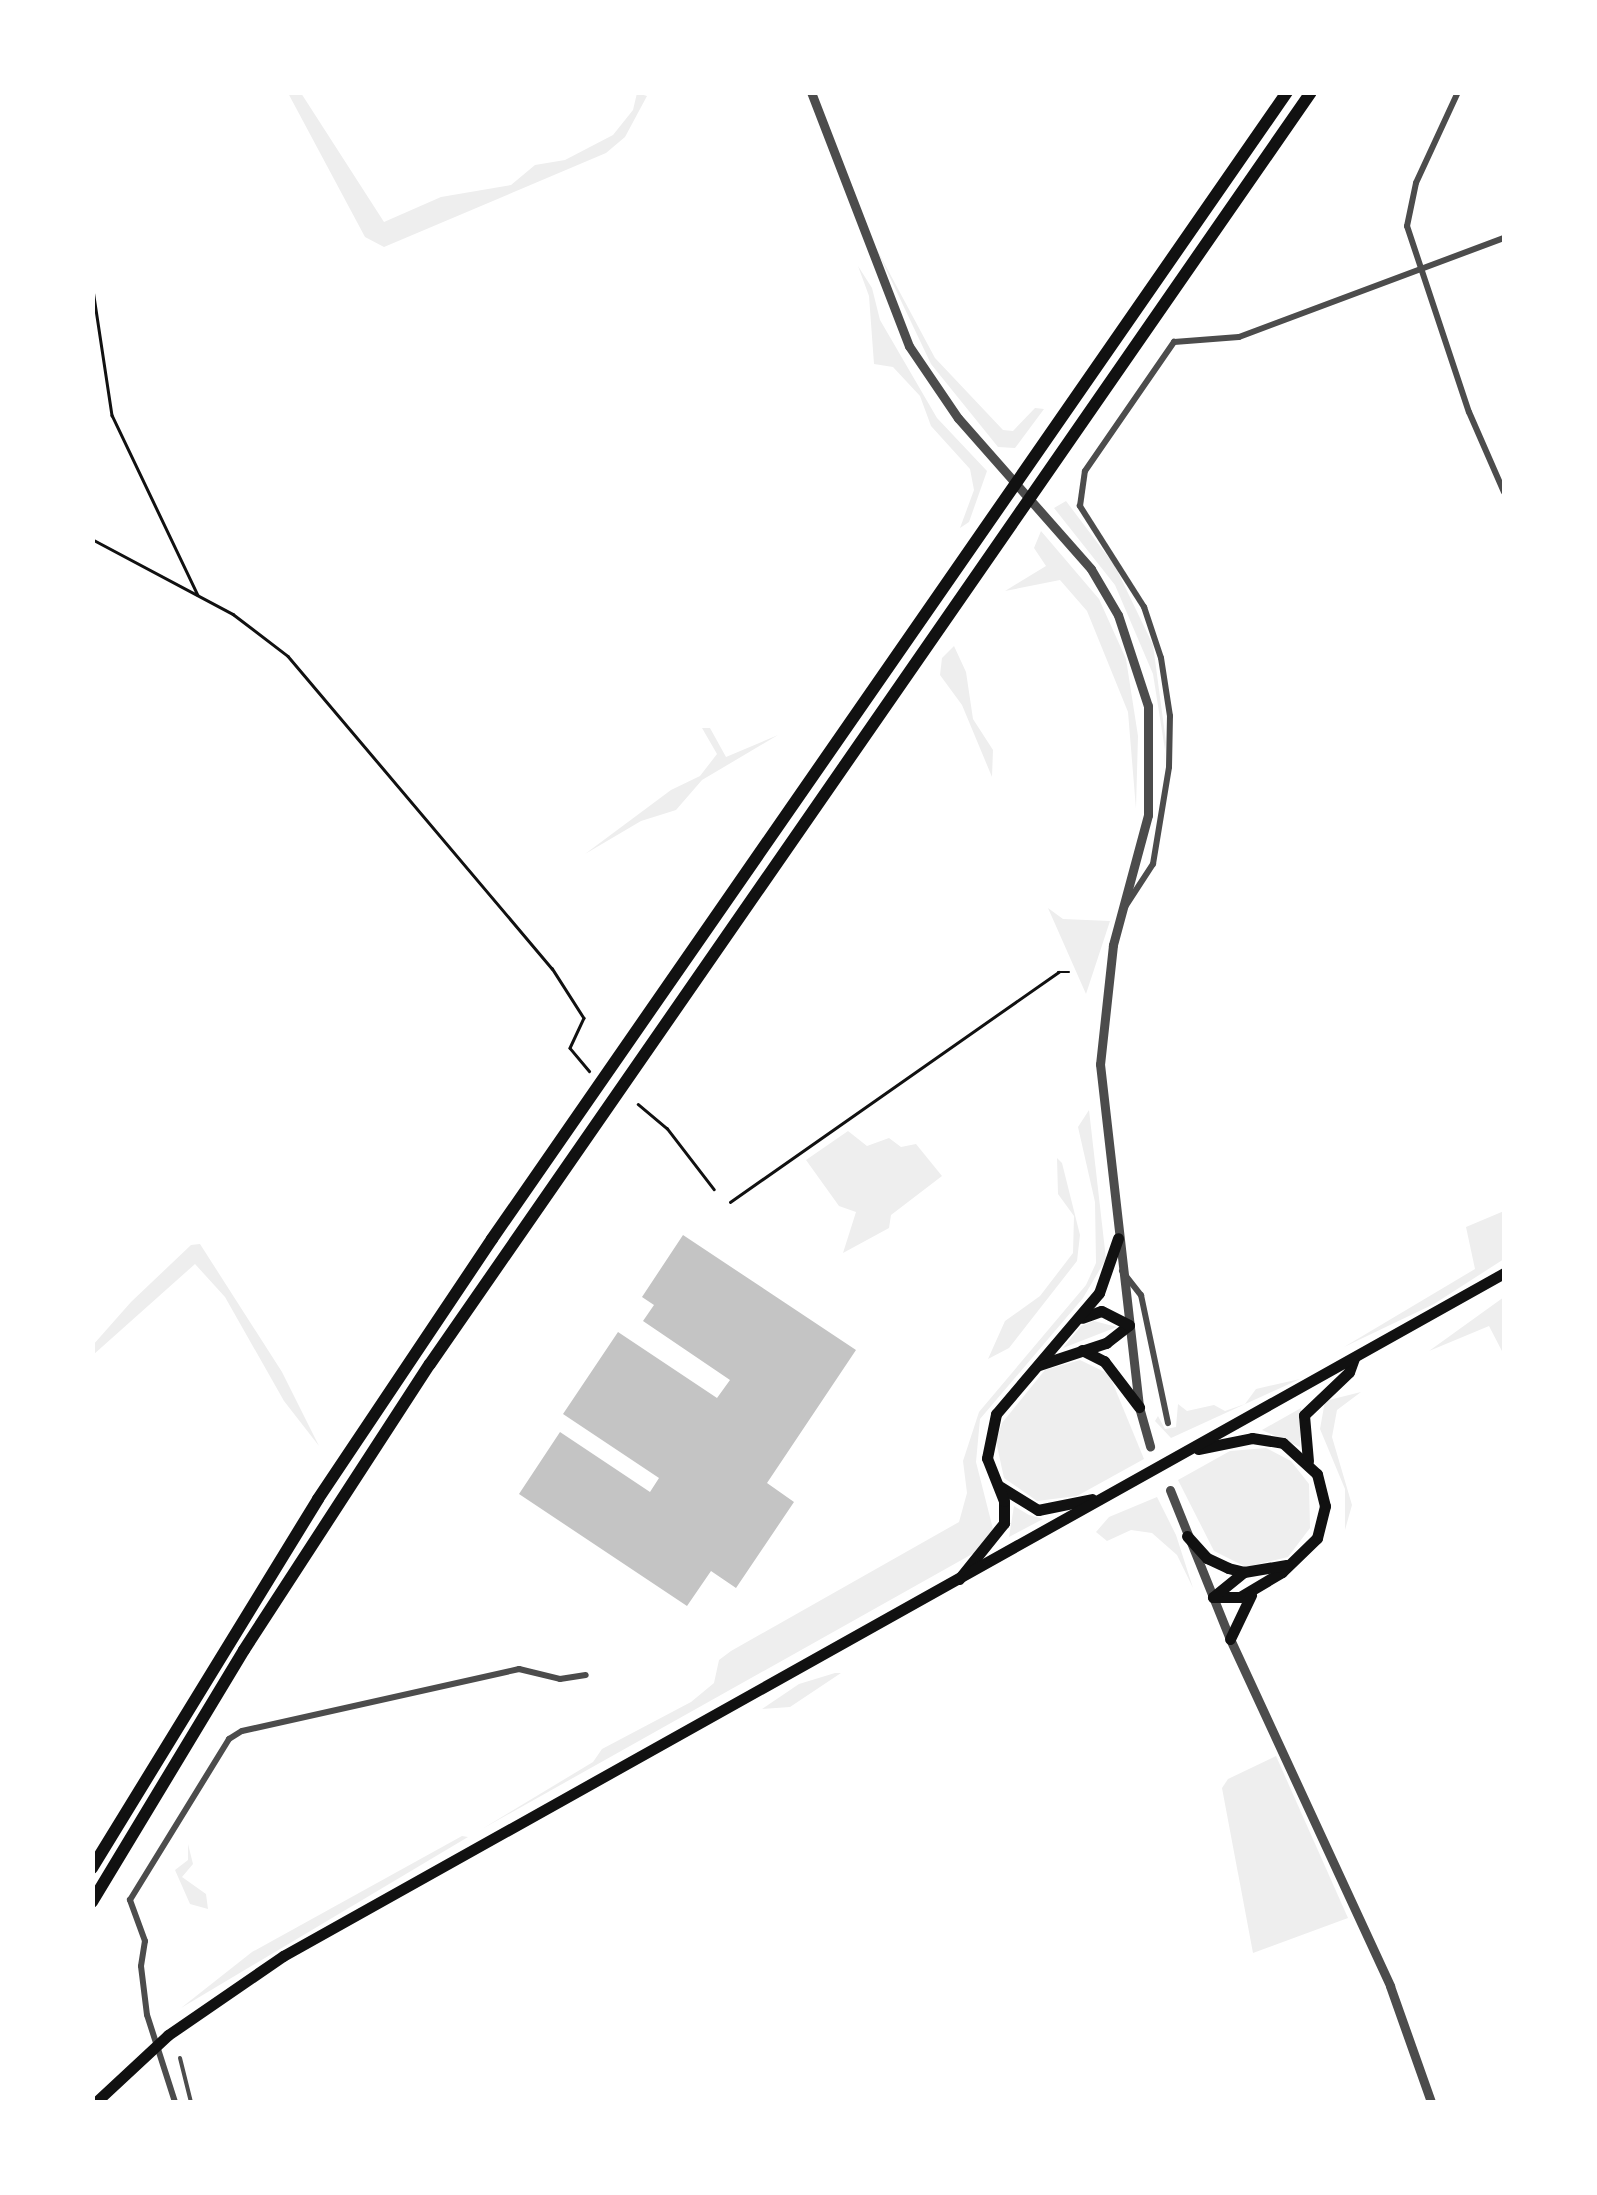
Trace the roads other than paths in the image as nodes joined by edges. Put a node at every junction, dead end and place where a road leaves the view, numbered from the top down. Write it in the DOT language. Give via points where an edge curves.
graph roads {
  1 [pos="811,92"];
  2 [pos="1287,92"];
  3 [pos="1311,92"];
  4 [pos="1458,92"];
  5 [pos="1504,238"];
  6 [pos="1419,269"];
  7 [pos="1504,492"];
  8 [pos="1122,911"];
  9 [pos="1118,1238"];
  10 [pos="1122,1271"];
  11 [pos="1504,1273"];
  12 [pos="1073,1324"];
  13 [pos="1129,1325"];
  14 [pos="1082,1350"];
  15 [pos="1354,1358"];
  16 [pos="1028,1374"];
  17 [pos="1139,1407"];
  18 [pos="1168,1424"];
  19 [pos="1215,1441"];
  20 [pos="1150,1446"];
  21 [pos="1308,1461"];
  22 [pos="996,1484"];
  23 [pos="1170,1490"];
  24 [pos="1112,1494"];
  25 [pos="1188,1536"];
  26 [pos="1294,1562"];
  27 [pos="1244,1572"];
  28 [pos="959,1579"];
  29 [pos="1257,1589"];
  30 [pos="1212,1598"];
  31 [pos="1230,1639"];
  32 [pos="586,1675"];
  33 [pos="92,1868"];
  34 [pos="92,1902"];
  35 [pos="180,2058"];
  36 [pos="96,2102"];
  37 [pos="175,2102"];
  38 [pos="191,2102"];
  39 [pos="1431,2102"];
  1 -- 8 [label="street" via="896,318 938,392 1064,536 1118,615 1148,706 1148,815"];
  2 -- 33 [label="highway" via="481,1255 318,1499"];
  3 -- 34 [label="highway" via="430,1364 244,1650"];
  4 -- 6 [label="street" via="1409,202 1407,226"];
  5 -- 6 [label="street"];
  6 -- 7 [label="street"];
  6 -- 8 [label="street" via="1239,337 1174,342 1085,470 1080,506 1144,607 1162,658 1170,716 1169,767 1152,864"];
  8 -- 9 [label="street" via="1104,992 1100,1064"];
  9 -- 10 [label="street"];
  9 -- 12 [label="highway" via="1105,1284"];
  10 -- 13 [label="street"];
  10 -- 18 [label="street" via="1141,1295"];
  11 -- 15 [label="highway"];
  12 -- 13 [label="highway" via="1101,1311"];
  12 -- 16 [label="highway"];
  13 -- 14 [label="highway"];
  13 -- 17 [label="street"];
  14 -- 16 [label="highway"];
  14 -- 17 [label="highway" via="1104,1360"];
  15 -- 19 [label="highway"];
  15 -- 21 [label="highway" via="1349,1372 1304,1415"];
  16 -- 22 [label="highway" via="1000,1407 988,1437"];
  17 -- 20 [label="street"];
  19 -- 21 [label="highway" via="1268,1439"];
  19 -- 24 [label="highway"];
  21 -- 26 [label="highway" via="1325,1506 1317,1538"];
  22 -- 24 [label="highway" via="1024,1505 1047,1511"];
  22 -- 28 [label="highway" via="1006,1513 1000,1535"];
  23 -- 25 [label="street"];
  24 -- 28 [label="highway"];
  25 -- 27 [label="highway" via="1207,1558"];
  25 -- 30 [label="street"];
  26 -- 27 [label="highway"];
  26 -- 29 [label="highway"];
  27 -- 30 [label="highway"];
  28 -- 36 [label="highway" via="212,2001"];
  29 -- 30 [label="highway"];
  29 -- 31 [label="highway" via="1241,1605"];
  30 -- 31 [label="street"];
  31 -- 39 [label="street" via="1390,1986"];
  32 -- 37 [label="street" via="560,1679 519,1669 242,1731 229,1740 130,1900 146,1942 146,2015"];
  35 -- 38 [label="lane"];
}
